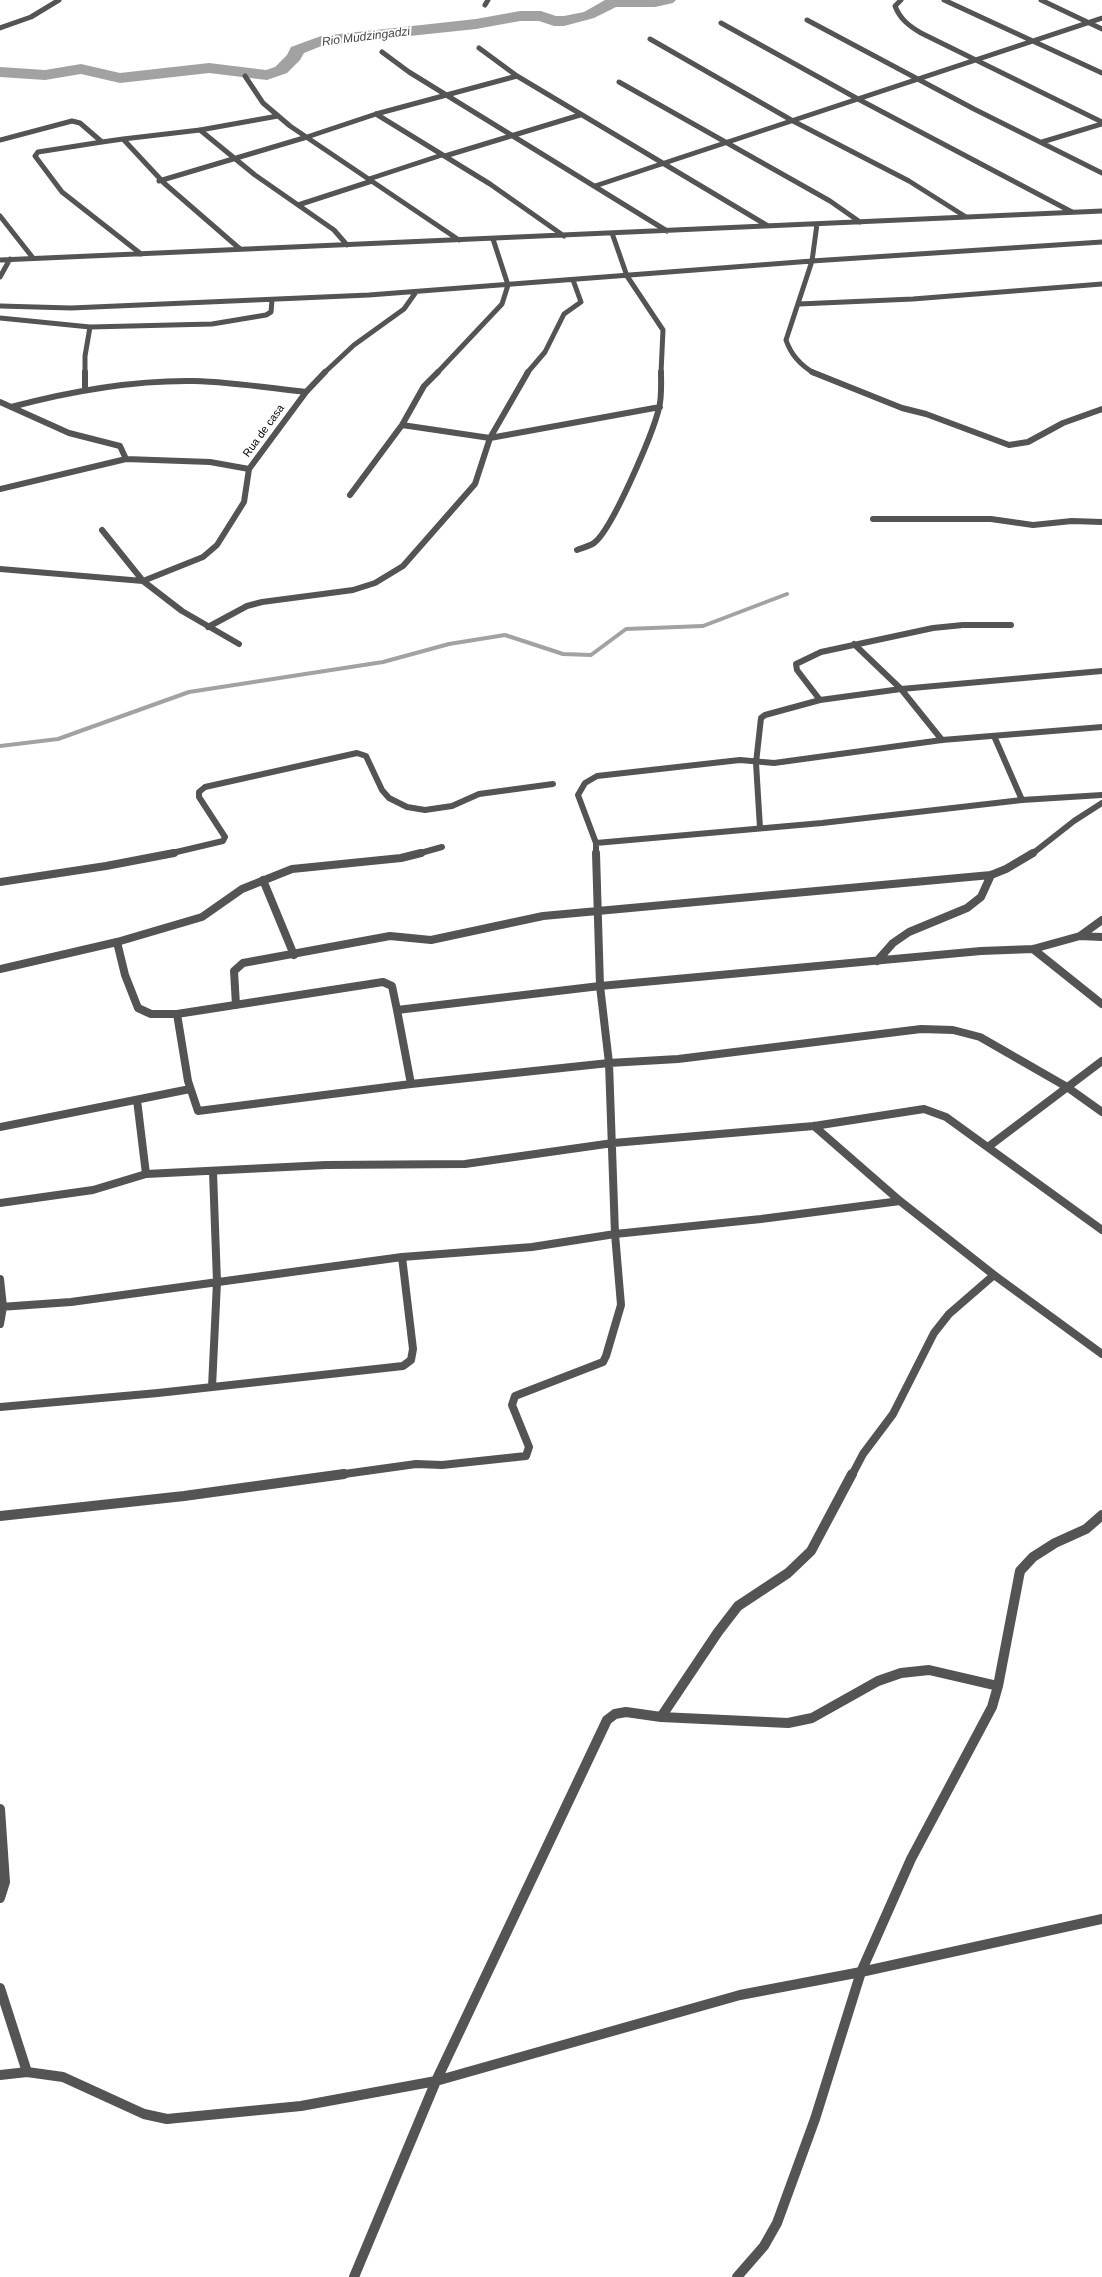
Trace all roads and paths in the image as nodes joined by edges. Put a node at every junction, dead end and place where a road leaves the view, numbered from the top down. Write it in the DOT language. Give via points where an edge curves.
graph roads {
  1 [pos="59,0"];
  2 [pos="488,0"];
  3 [pos="901,0"];
  4 [pos="944,0"];
  5 [pos="1041,0"];
  6 [pos="484,5"];
  7 [pos="1102,18"];
  8 [pos="807,20"];
  9 [pos="1087,22"];
  10 [pos="720,23"];
  11 [pos="0,28"];
  12 [pos="1102,29"];
  13 [pos="650,39"];
  14 [pos="1033,40"];
  15 [pos="479,48"];
  16 [pos="382,52"];
  17 [pos="976,61"];
  18 [pos="1102,73"];
  19 [pos="245,76"];
  20 [pos="517,76"];
  21 [pos="919,79"];
  22 [pos="619,82"];
  23 [pos="447,95"];
  24 [pos="858,99"];
  25 [pos="376,114"];
  26 [pos="580,115"];
  27 [pos="278,116"];
  28 [pos="793,120"];
  29 [pos="1102,123"];
  30 [pos="200,130"];
  31 [pos="513,136"];
  32 [pos="307,137"];
  33 [pos="123,139"];
  34 [pos="0,140"];
  35 [pos="102,142"];
  36 [pos="1042,142"];
  37 [pos="729,143"];
  38 [pos="444,156"];
  39 [pos="235,159"];
  40 [pos="662,163"];
  41 [pos="1102,173"];
  42 [pos="371,180"];
  43 [pos="159,181"];
  44 [pos="595,186"];
  45 [pos="298,205"];
  46 [pos="1102,211"];
  47 [pos="1072,213"];
  48 [pos="0,216"];
  49 [pos="966,217"];
  50 [pos="860,222"];
  51 [pos="818,224"];
  52 [pos="768,227"];
  53 [pos="667,231"];
  54 [pos="612,233"];
  55 [pos="564,236"];
  56 [pos="493,239"];
  57 [pos="459,240"];
  58 [pos="1102,242"];
  59 [pos="346,245"];
  60 [pos="240,249"];
  61 [pos="142,254"];
  62 [pos="33,258"];
  63 [pos="10,259"];
  64 [pos="0,260"];
  65 [pos="812,261"];
  66 [pos="627,276"];
  67 [pos="0,277"];
  68 [pos="573,280"];
  69 [pos="1102,284"];
  70 [pos="508,285"];
  71 [pos="416,292"];
  72 [pos="272,300"];
  73 [pos="799,304"];
  74 [pos="0,306"];
  75 [pos="0,318"];
  76 [pos="90,327"];
  77 [pos="85,389"];
  78 [pos="306,392"];
  79 [pos="0,402"];
  80 [pos="11,406"];
  81 [pos="660,407"];
  82 [pos="1102,408"];
  83 [pos="402,425"];
  84 [pos="490,438"];
  85 [pos="126,459"];
  86 [pos="249,469"];
  87 [pos="0,489"];
  88 [pos="350,495"];
  89 [pos="873,519"];
  90 [pos="1102,522"];
  91 [pos="102,530"];
  92 [pos="577,550"];
  93 [pos="0,570"];
  94 [pos="143,581"];
  95 [pos="1011,625"];
  96 [pos="208,627"];
  97 [pos="239,644"];
  98 [pos="854,644"];
  99 [pos="1102,671"];
  100 [pos="901,689"];
  101 [pos="820,700"];
  102 [pos="1102,727"];
  103 [pos="994,736"];
  104 [pos="942,740"];
  105 [pos="756,763"];
  106 [pos="553,784"];
  107 [pos="1102,795"];
  108 [pos="1022,800"];
  109 [pos="1102,803"];
  110 [pos="760,828"];
  111 [pos="596,843"];
  112 [pos="442,846"];
  113 [pos="991,875"];
  114 [pos="263,880"];
  115 [pos="0,882"];
  116 [pos="599,912"];
  117 [pos="1102,920"];
  118 [pos="1080,936"];
  119 [pos="1102,937"];
  120 [pos="117,942"];
  121 [pos="1033,949"];
  122 [pos="294,955"];
  123 [pos="877,961"];
  124 [pos="0,969"];
  125 [pos="600,986"];
  126 [pos="1102,1004"];
  127 [pos="236,1005"];
  128 [pos="397,1010"];
  129 [pos="177,1014"];
  130 [pos="1102,1061"];
  131 [pos="609,1063"];
  132 [pos="411,1084"];
  133 [pos="1067,1087"];
  134 [pos="190,1089"];
  135 [pos="138,1100"];
  136 [pos="1102,1112"];
  137 [pos="814,1126"];
  138 [pos="0,1127"];
  139 [pos="613,1143"];
  140 [pos="988,1147"];
  141 [pos="213,1172"];
  142 [pos="146,1174"];
  143 [pos="900,1201"];
  144 [pos="0,1203"];
  145 [pos="1102,1230"];
  146 [pos="615,1234"];
  147 [pos="402,1257"];
  148 [pos="994,1275"];
  149 [pos="0,1279"];
  150 [pos="217,1282"];
  151 [pos="1,1307"];
  152 [pos="0,1324"];
  153 [pos="1102,1354"];
  154 [pos="212,1387"];
  155 [pos="0,1407"];
  156 [pos="1102,1515"];
  157 [pos="0,1516"];
  158 [pos="998,1686"];
  159 [pos="661,1717"];
  160 [pos="0,1809"];
  161 [pos="1,1849"];
  162 [pos="0,1898"];
  163 [pos="1102,1919"];
  164 [pos="861,1972"];
  165 [pos="0,1988"];
  166 [pos="27,2072"];
  167 [pos="0,2076"];
  168 [pos="436,2082"];
  169 [pos="354,2277"];
  170 [pos="737,2277"];
  1 -- 11 [label="street" via="22,22"];
  2 -- 6 [label="street"];
  3 -- 17 [label="street" via="895,6 898,15 906,24"];
  4 -- 14 [label="street"];
  5 -- 9 [label="street"];
  7 -- 9 [label="street"];
  8 -- 21 [label="street"];
  9 -- 12 [label="street"];
  9 -- 14 [label="street"];
  10 -- 24 [label="street"];
  13 -- 28 [label="street"];
  14 -- 17 [label="street"];
  14 -- 18 [label="street"];
  15 -- 20 [label="street"];
  16 -- 23 [label="street"];
  17 -- 21 [label="street"];
  17 -- 29 [label="street"];
  19 -- 27 [label="street" via="263,103"];
  20 -- 23 [label="street"];
  20 -- 26 [label="street"];
  21 -- 24 [label="street"];
  21 -- 36 [label="street"];
  22 -- 37 [label="street"];
  23 -- 25 [label="street"];
  23 -- 31 [label="street"];
  24 -- 28 [label="street"];
  24 -- 47 [label="street"];
  25 -- 32 [label="street"];
  25 -- 38 [label="street"];
  26 -- 31 [label="street"];
  26 -- 40 [label="street"];
  27 -- 30 [label="street"];
  27 -- 32 [label="street"];
  28 -- 37 [label="street"];
  28 -- 49 [label="street" via="910,181"];
  29 -- 36 [label="street"];
  30 -- 33 [label="street"];
  30 -- 39 [label="street"];
  31 -- 38 [label="street"];
  31 -- 44 [label="street"];
  32 -- 39 [label="street"];
  32 -- 42 [label="street"];
  33 -- 35 [label="street"];
  33 -- 43 [label="street" via="137,159"];
  34 -- 35 [label="street" via="77,121"];
  35 -- 61 [label="street" via="38,152 35,156 62,192"];
  36 -- 41 [label="street"];
  37 -- 40 [label="street"];
  37 -- 50 [label="street" via="830,201"];
  38 -- 42 [label="street"];
  38 -- 55 [label="street" via="527,208"];
  39 -- 43 [label="street"];
  39 -- 45 [label="street"];
  40 -- 44 [label="street"];
  40 -- 52 [label="street"];
  42 -- 45 [label="street"];
  42 -- 57 [label="street"];
  43 -- 60 [label="street"];
  44 -- 53 [label="street"];
  45 -- 59 [label="street" via="334,230"];
  46 -- 47 [label="street"];
  47 -- 49 [label="street"];
  48 -- 62 [label="street"];
  49 -- 50 [label="street"];
  50 -- 51 [label="street"];
  51 -- 52 [label="street"];
  51 -- 65 [label="street"];
  52 -- 53 [label="street"];
  53 -- 54 [label="street"];
  54 -- 55 [label="street"];
  54 -- 66 [label="street"];
  55 -- 56 [label="street"];
  56 -- 57 [label="street"];
  56 -- 70 [label="street"];
  57 -- 59 [label="street"];
  58 -- 65 [label="street" via="1033,249"];
  59 -- 60 [label="street"];
  60 -- 61 [label="street"];
  61 -- 62 [label="street"];
  62 -- 63 [label="street"];
  63 -- 64 [label="street"];
  63 -- 67 [label="street"];
  65 -- 66 [label="street"];
  65 -- 73 [label="street"];
  66 -- 68 [label="street"];
  66 -- 81 [label="street" via="663,330"];
  68 -- 70 [label="street"];
  68 -- 84 [label="street" via="581,302 564,314 559,321 545,352 523,378"];
  69 -- 73 [label="street" via="913,299"];
  70 -- 71 [label="street"];
  70 -- 83 [label="street" via="502,304 424,386"];
  71 -- 72 [label="street"];
  71 -- 78 [label="street, Rua de casa" via="404,309 354,345"];
  72 -- 74 [label="street" via="71,308"];
  72 -- 76 [label="street" via="271,312 257,318 185,325"];
  73 -- 82 [label="street" via="786,340 789,349 801,365 814,373 902,408 926,414 1009,445 1025,444 1058,425"];
  75 -- 76 [label="street"];
  76 -- 77 [label="street"];
  77 -- 78 [label="street" via="189,381"];
  77 -- 80 [label="street"];
  78 -- 86 [label="street, Rua de casa"];
  79 -- 80 [label="street"];
  80 -- 85 [label="street" via="69,433 120,446"];
  81 -- 84 [label="street"];
  81 -- 92 [label="street" via="632,475 606,528 594,543"];
  83 -- 84 [label="street"];
  83 -- 88 [label="street"];
  84 -- 96 [label="street" via="475,484 403,566 375,583 353,590 248,606"];
  85 -- 86 [label="street" via="204,461"];
  85 -- 87 [label="street"];
  86 -- 94 [label="street, Rua de casa" via="244,502 213,550 203,557"];
  89 -- 90 [label="street" via="977,519 1033,525 1072,521"];
  91 -- 94 [label="street"];
  93 -- 94 [label="street"];
  94 -- 96 [label="street"];
  95 -- 98 [label="street" via="933,628"];
  96 -- 97 [label="street"];
  98 -- 100 [label="street"];
  98 -- 101 [label="street" via="820,652 796,664 797,670"];
  99 -- 100 [label="street"];
  100 -- 101 [label="street"];
  100 -- 104 [label="street"];
  101 -- 105 [label="street" via="761,718"];
  102 -- 103 [label="street"];
  103 -- 104 [label="street"];
  103 -- 108 [label="street"];
  104 -- 105 [label="street" via="774,763"];
  105 -- 110 [label="street"];
  105 -- 111 [label="street" via="740,760 597,776 585,783 578,795"];
  106 -- 115 [label="street" via="479,794 452,806 425,810 407,807 389,798 382,790 366,756 357,753 204,787 199,792 199,797 225,837 216,844 106,866"];
  107 -- 108 [label="street"];
  108 -- 110 [label="street"];
  109 -- 113 [label="street" via="1083,812 1005,871"];
  110 -- 111 [label="street"];
  111 -- 116 [label="street"];
  112 -- 114 [label="street" via="401,858 302,866"];
  113 -- 116 [label="street"];
  113 -- 123 [label="street" via="981,897 967,908 908,932 893,943"];
  114 -- 120 [label="street" via="228,897 202,917"];
  114 -- 122 [label="street"];
  116 -- 122 [label="street" via="543,916 431,940 390,936"];
  116 -- 125 [label="street"];
  117 -- 118 [label="street"];
  118 -- 119 [label="street"];
  118 -- 121 [label="street"];
  120 -- 124 [label="street"];
  120 -- 129 [label="street" via="125,975 138,1008 151,1014"];
  121 -- 123 [label="street"];
  121 -- 126 [label="street"];
  122 -- 127 [label="street" via="237,966 234,971"];
  123 -- 125 [label="street"];
  125 -- 128 [label="street"];
  125 -- 131 [label="street"];
  127 -- 128 [label="street" via="383,982 392,986"];
  127 -- 129 [label="street"];
  128 -- 132 [label="street"];
  129 -- 134 [label="street"];
  130 -- 133 [label="street"];
  131 -- 132 [label="street"];
  131 -- 133 [label="street" via="678,1059 921,1030 954,1030 980,1037"];
  131 -- 139 [label="street"];
  132 -- 134 [label="street" via="204,1111 194,1108"];
  133 -- 136 [label="street"];
  133 -- 140 [label="street"];
  134 -- 135 [label="street"];
  135 -- 138 [label="street"];
  135 -- 142 [label="street"];
  137 -- 139 [label="street"];
  137 -- 140 [label="street" via="924,1109 946,1117"];
  137 -- 143 [label="street"];
  139 -- 141 [label="street" via="465,1164 326,1166"];
  139 -- 146 [label="street"];
  140 -- 145 [label="street"];
  141 -- 142 [label="street"];
  141 -- 150 [label="street"];
  142 -- 144 [label="street" via="105,1188"];
  143 -- 146 [label="street"];
  143 -- 148 [label="street"];
  146 -- 147 [label="street" via="532,1247"];
  146 -- 157 [label="street" via="621,1305 606,1356 603,1362 515,1396 512,1405 530,1447 526,1456 442,1465 416,1464 184,1496"];
  147 -- 150 [label="street"];
  147 -- 154 [label="street" via="413,1349 411,1360 403,1366"];
  148 -- 153 [label="street"];
  148 -- 159 [label="street" via="949,1314 934,1333 893,1414 863,1454 811,1551 788,1573 738,1606"];
  149 -- 151 [label="street"];
  150 -- 151 [label="street" via="71,1302"];
  150 -- 154 [label="street"];
  151 -- 152 [label="street"];
  154 -- 155 [label="street"];
  156 -- 158 [label="street" via="1086,1529 1055,1543 1033,1557 1020,1571"];
  158 -- 159 [label="street" via="929,1670 901,1673 878,1681 812,1718 788,1723"];
  158 -- 164 [label="street" via="992,1707 911,1859"];
  159 -- 168 [label="street" via="626,1712 615,1714 607,1720"];
  160 -- 161 [label="street"];
  161 -- 162 [label="street" via="5,1882"];
  163 -- 164 [label="street"];
  164 -- 168 [label="street" via="740,1995"];
  164 -- 170 [label="street" via="815,2119 777,2223 764,2246"];
  165 -- 166 [label="street"];
  166 -- 167 [label="street"];
  166 -- 168 [label="street" via="45,2072 62,2077 144,2114 167,2119 301,2106"];
  168 -- 169 [label="street"];
}
